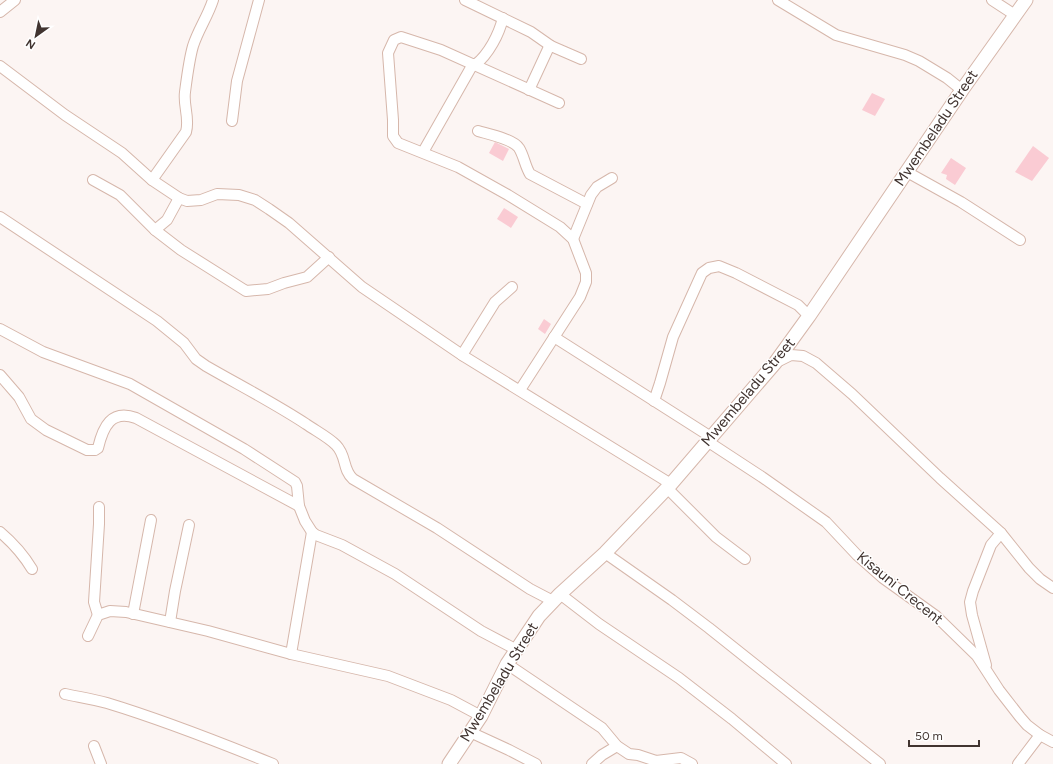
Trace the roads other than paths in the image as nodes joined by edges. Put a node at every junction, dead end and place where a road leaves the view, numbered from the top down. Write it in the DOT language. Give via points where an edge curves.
graph roads {
  1 [pos="15,0"];
  2 [pos="213,0"];
  3 [pos="259,0"];
  4 [pos="466,0"];
  5 [pos="778,0"];
  6 [pos="992,0"];
  7 [pos="1026,0"];
  8 [pos="0,12"];
  9 [pos="1015,15"];
  10 [pos="503,18"];
  11 [pos="551,46"];
  12 [pos="580,59"];
  13 [pos="474,65"];
  14 [pos="0,66"];
  15 [pos="529,90"];
  16 [pos="962,90"];
  17 [pos="559,103"];
  18 [pos="232,121"];
  19 [pos="478,131"];
  20 [pos="423,152"];
  21 [pos="907,172"];
  22 [pos="612,178"];
  23 [pos="93,180"];
  24 [pos="152,180"];
  25 [pos="178,198"];
  26 [pos="587,204"];
  27 [pos="0,217"];
  28 [pos="155,230"];
  29 [pos="573,240"];
  30 [pos="1020,240"];
  31 [pos="329,258"];
  32 [pos="512,287"];
  33 [pos="809,316"];
  34 [pos="0,329"];
  35 [pos="554,337"];
  36 [pos="462,354"];
  37 [pos="775,363"];
  38 [pos="0,375"];
  39 [pos="520,390"];
  40 [pos="654,401"];
  41 [pos="709,439"];
  42 [pos="669,486"];
  43 [pos="298,506"];
  44 [pos="99,507"];
  45 [pos="151,520"];
  46 [pos="189,524"];
  47 [pos="0,532"];
  48 [pos="312,532"];
  49 [pos="1001,533"];
  50 [pos="605,553"];
  51 [pos="745,559"];
  52 [pos="32,569"];
  53 [pos="1051,584"];
  54 [pos="556,598"];
  55 [pos="134,614"];
  56 [pos="98,615"];
  57 [pos="170,622"];
  58 [pos="88,636"];
  59 [pos="517,650"];
  60 [pos="291,654"];
  61 [pos="507,664"];
  62 [pos="988,672"];
  63 [pos="65,694"];
  64 [pos="481,716"];
  65 [pos="470,732"];
  66 [pos="1040,735"];
  67 [pos="1053,742"];
  68 [pos="94,746"];
  69 [pos="617,746"];
  70 [pos="631,759"];
  71 [pos="101,764"];
  72 [pos="273,764"];
  73 [pos="450,764"];
  74 [pos="536,764"];
  75 [pos="592,764"];
  76 [pos="692,764"];
  77 [pos="786,764"];
  78 [pos="880,764"];
  79 [pos="1018,764"];
  1 -- 8 [label="street"];
  2 -- 24 [label="street" via="193,46 185,94 188,116 186,132"];
  3 -- 18 [label="street" via="237,81"];
  4 -- 10 [label="street"];
  5 -- 16 [label="street" via="836,35 919,61"];
  6 -- 9 [label="street"];
  7 -- 9 [label="street, Mwembeladu Street"];
  9 -- 16 [label="street, Mwembeladu Street"];
  10 -- 11 [label="street" via="531,32"];
  10 -- 13 [label="street" via="500,31 483,58"];
  11 -- 12 [label="street"];
  11 -- 15 [label="street"];
  13 -- 15 [label="street"];
  13 -- 20 [label="street"];
  13 -- 20 [label="street" via="408,39 401,37 394,40 388,54 393,136 398,143"];
  14 -- 24 [label="street" via="65,115 122,153"];
  15 -- 17 [label="street"];
  16 -- 21 [label="street, Mwembeladu Street"];
  19 -- 26 [label="street" via="516,144 530,174"];
  20 -- 29 [label="street" via="458,167 508,195 560,227"];
  21 -- 30 [label="street" via="961,202"];
  21 -- 33 [label="street, Mwembeladu Street"];
  22 -- 26 [label="street" via="597,187"];
  23 -- 28 [label="street" via="120,194"];
  24 -- 25 [label="street"];
  25 -- 28 [label="street" via="167,220"];
  25 -- 31 [label="street" via="187,201 201,200 216,194 239,195 255,200 289,223"];
  26 -- 29 [label="street"];
  27 -- 54 [label="street" via="157,321 206,366 277,405 336,444 342,451 346,471 353,480 438,528 530,589"];
  28 -- 31 [label="street" via="181,250 246,291 268,289 308,277"];
  29 -- 35 [label="street" via="586,282 580,297"];
  31 -- 36 [label="street" via="362,287"];
  32 -- 36 [label="street" via="495,302"];
  33 -- 37 [label="street, Mwembeladu Street"];
  33 -- 40 [label="street" via="798,305 736,273 718,266 709,268 702,273 673,337"];
  34 -- 43 [label="street" via="43,352 130,384 244,449 295,482"];
  35 -- 39 [label="street"];
  35 -- 40 [label="street, Kisauni Crecent"];
  36 -- 39 [label="street"];
  37 -- 41 [label="street, Mwembeladu Street"];
  37 -- 49 [label="street" via="791,355 803,356 816,363"];
  38 -- 43 [label="street" via="20,397 31,420 87,450 98,448 107,424 116,416 128,415"];
  39 -- 42 [label="street"];
  40 -- 41 [label="street, Kisauni Crecent"];
  41 -- 42 [label="street, Mwembeladu Street"];
  41 -- 62 [label="street, Kisauni Crecent" via="826,522 872,569 936,616 977,656"];
  42 -- 50 [label="street, Mwembeladu Street"];
  42 -- 51 [label="street" via="716,536"];
  43 -- 48 [label="street"];
  44 -- 56 [label="street" via="94,602"];
  45 -- 55 [label="street"];
  46 -- 57 [label="street"];
  47 -- 52 [label="street" via="15,545"];
  48 -- 59 [label="street" via="395,574 481,631"];
  48 -- 60 [label="street"];
  49 -- 53 [label="street" via="1029,568 1040,579"];
  49 -- 62 [label="street" via="991,545 970,602"];
  50 -- 54 [label="street, Mwembeladu Street"];
  50 -- 78 [label="street" via="709,628"];
  54 -- 59 [label="street, Mwembeladu Street" via="539,616"];
  54 -- 77 [label="street" via="600,624 685,682"];
  55 -- 56 [label="street" via="110,611"];
  55 -- 57 [label="street"];
  56 -- 58 [label="street"];
  57 -- 60 [label="street"];
  59 -- 61 [label="street, Mwembeladu Street"];
  60 -- 64 [label="street" via="388,676 451,700"];
  61 -- 64 [label="street, Mwembeladu Street"];
  61 -- 69 [label="street" via="602,728"];
  62 -- 66 [label="street, Kisauni Crecent" via="1020,717"];
  63 -- 72 [label="street" via="141,714"];
  64 -- 65 [label="street, Mwembeladu Street"];
  65 -- 73 [label="street, Mwembeladu Street"];
  65 -- 74 [label="street"];
  66 -- 67 [label="street, Kisauni Crecent"];
  66 -- 79 [label="street"];
  68 -- 71 [label="street"];
  69 -- 70 [label="street"];
  69 -- 75 [label="street"];
  70 -- 76 [label="street" via="638,755 656,761 681,758"];
}
